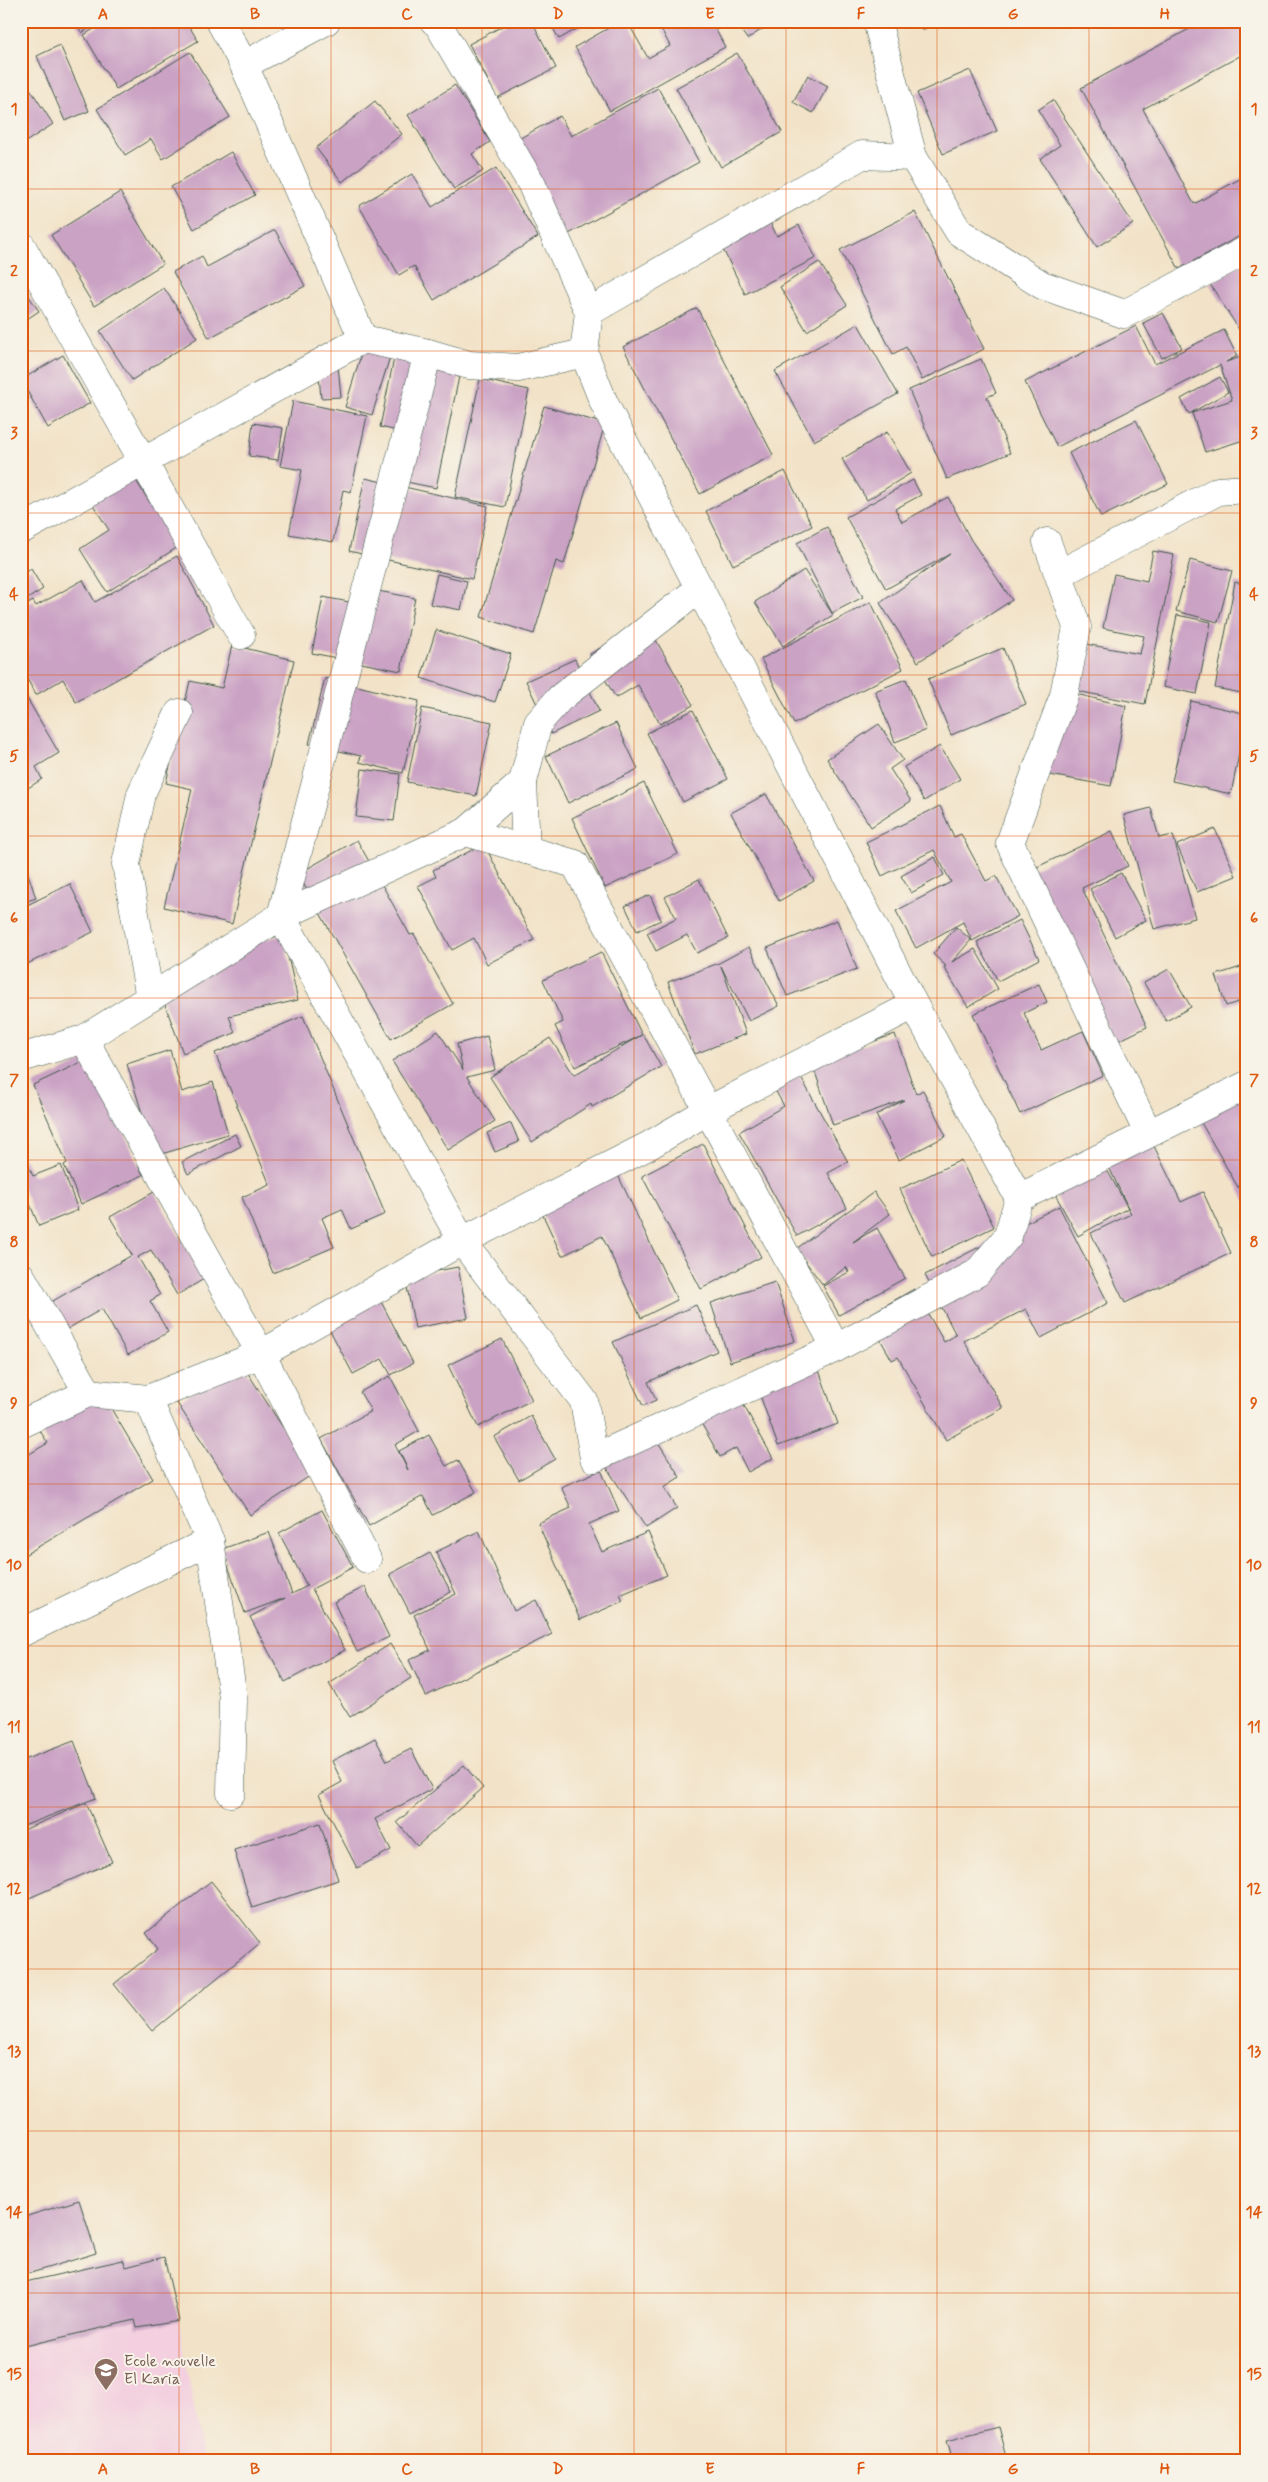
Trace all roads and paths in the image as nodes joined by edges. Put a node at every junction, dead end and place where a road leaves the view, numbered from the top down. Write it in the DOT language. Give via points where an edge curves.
graph roads {
  1 [pos="220,21"];
  2 [pos="326,21"];
  3 [pos="434,21"];
  4 [pos="877,21"];
  5 [pos="244,65"];
  6 [pos="912,157"];
  7 [pos="21,245"];
  8 [pos="1247,250"];
  9 [pos="589,312"];
  10 [pos="363,339"];
  11 [pos="428,353"];
  12 [pos="584,353"];
  13 [pos="145,462"];
  14 [pos="1247,489"];
  15 [pos="21,530"];
  16 [pos="1048,542"];
  17 [pos="1059,574"];
  18 [pos="700,588"];
  19 [pos="242,635"];
  20 [pos="179,713"];
  21 [pos="523,782"];
  22 [pos="466,832"];
  23 [pos="526,850"];
  24 [pos="281,916"];
  25 [pos="150,998"];
  26 [pos="914,1005"];
  27 [pos="84,1039"];
  28 [pos="21,1058"];
  29 [pos="1247,1085"];
  30 [pos="709,1110"];
  31 [pos="1148,1133"];
  32 [pos="1019,1198"];
  33 [pos="462,1241"];
  34 [pos="21,1276"];
  35 [pos="836,1348"];
  36 [pos="261,1354"];
  37 [pos="88,1393"];
  38 [pos="148,1399"];
  39 [pos="21,1424"];
  40 [pos="210,1541"];
  41 [pos="367,1559"];
  42 [pos="21,1633"];
  43 [pos="231,1793"];
  1 -- 5 [label="street"];
  2 -- 5 [label="street"];
  3 -- 9 [label="street" via="531,183"];
  4 -- 6 [label="street"];
  5 -- 10 [label="street"];
  6 -- 8 [label="street" via="959,232 1042,285 1124,314"];
  6 -- 9 [label="street" via="862,155"];
  7 -- 13 [label="street"];
  9 -- 12 [label="street"];
  10 -- 11 [label="street"];
  10 -- 13 [label="street"];
  11 -- 12 [label="street" via="469,364 518,368"];
  11 -- 24 [label="street"];
  12 -- 18 [label="street" via="604,403"];
  13 -- 15 [label="street"];
  13 -- 19 [label="street"];
  14 -- 17 [label="street" via="1218,491"];
  16 -- 17 [label="street"];
  17 -- 31 [label="street" via="1077,627 1064,695 1010,843"];
  18 -- 21 [label="street" via="560,698 538,723"];
  18 -- 26 [label="street"];
  20 -- 25 [label="street" via="141,794 126,864"];
  21 -- 22 [label="street"];
  21 -- 23 [label="street"];
  22 -- 23 [label="street"];
  22 -- 24 [label="street"];
  23 -- 30 [label="street" via="575,864"];
  24 -- 25 [label="street"];
  24 -- 33 [label="street"];
  25 -- 27 [label="street"];
  26 -- 30 [label="street"];
  26 -- 32 [label="street"];
  27 -- 28 [label="street"];
  27 -- 36 [label="street"];
  29 -- 31 [label="street"];
  30 -- 33 [label="street" via="648,1146"];
  30 -- 35 [label="street"];
  31 -- 32 [label="street"];
  32 -- 35 [label="street" via="1008,1236 977,1273"];
  33 -- 35 [label="street" via="584,1401 594,1458"];
  33 -- 36 [label="street"];
  34 -- 37 [label="street"];
  36 -- 38 [label="street"];
  36 -- 41 [label="street"];
  37 -- 38 [label="street"];
  37 -- 39 [label="street"];
  38 -- 40 [label="street"];
  40 -- 42 [label="street"];
  40 -- 43 [label="street" via="233,1698"];
}
